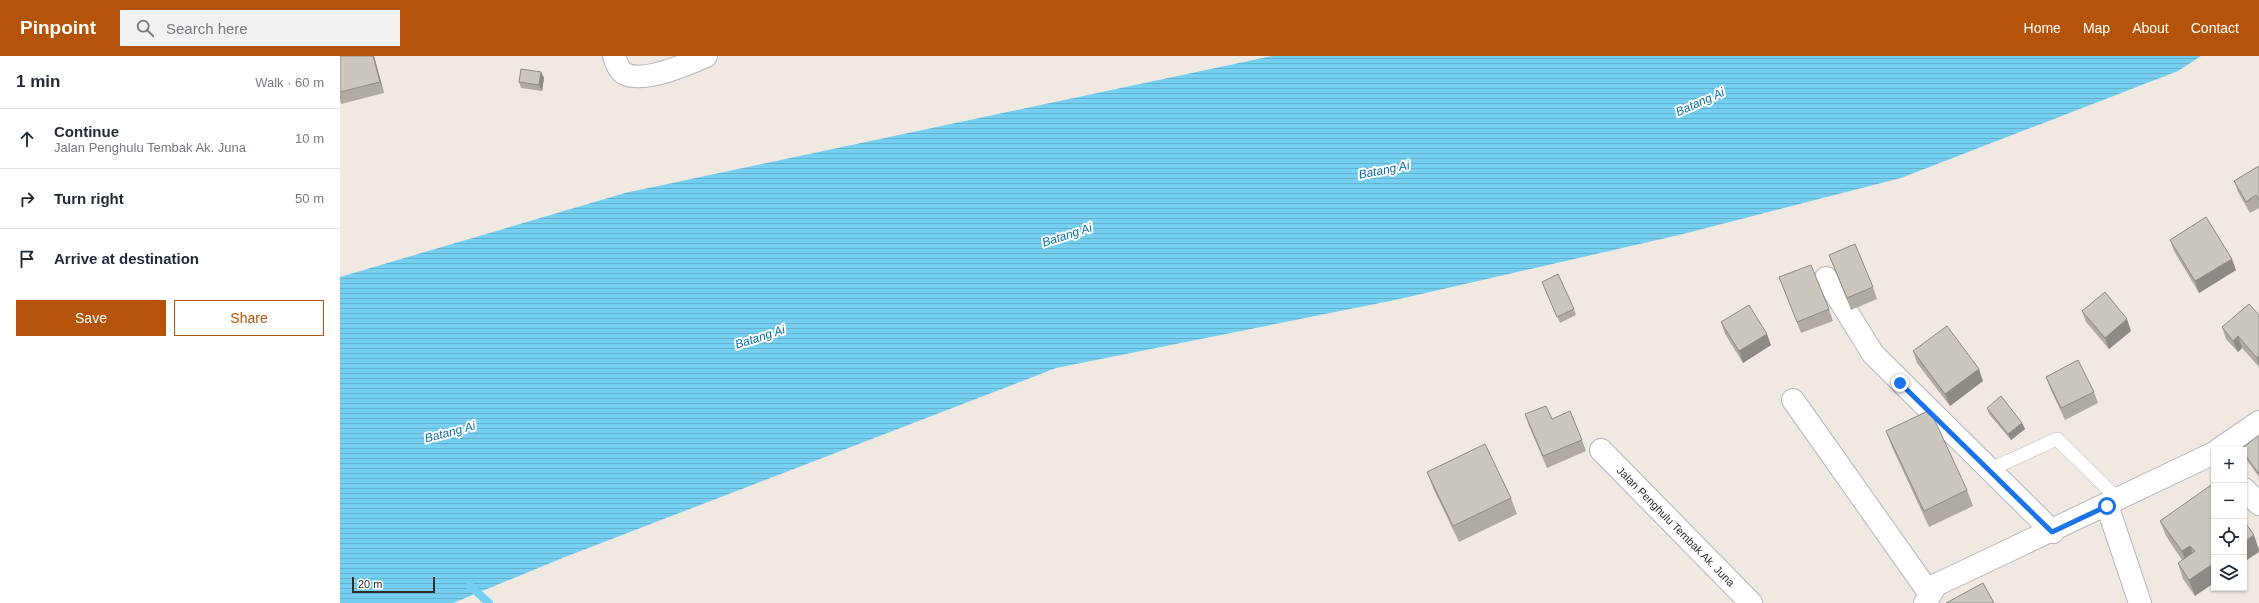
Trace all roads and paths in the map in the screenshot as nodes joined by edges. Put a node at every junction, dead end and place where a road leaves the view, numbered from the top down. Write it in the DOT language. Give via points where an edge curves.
graph roads {
  1 [pos="614,56"];
  2 [pos="706,56"];
  3 [pos="1826,278"];
  4 [pos="1793,400"];
  5 [pos="2259,422"];
  6 [pos="2224,447"];
  7 [pos="1601,450"];
  8 [pos="2211,455"];
  9 [pos="1989,470"];
  10 [pos="2247,492"];
  11 [pos="2113,503"];
  12 [pos="2259,504"];
  13 [pos="2052,532"];
  14 [pos="1927,599"];
  15 [pos="1751,603"];
  16 [pos="2140,603"];
  1 -- 2 [label="street" via="620,70 625,74 639,76 687,65"];
  3 -- 9 [label="street" via="1873,354"];
  4 -- 14 [label="street"];
  5 -- 6 [label="street"];
  7 -- 15 [label="street, Jalan Penghulu Tembak Ak. Juna"];
  8 -- 11 [label="street"];
  9 -- 11 [label="lane" via="2057,439"];
  9 -- 13 [label="street"];
  10 -- 12 [label="street"];
  11 -- 13 [label="street"];
  11 -- 16 [label="street"];
  13 -- 14 [label="street" via="1936,585"];
}
